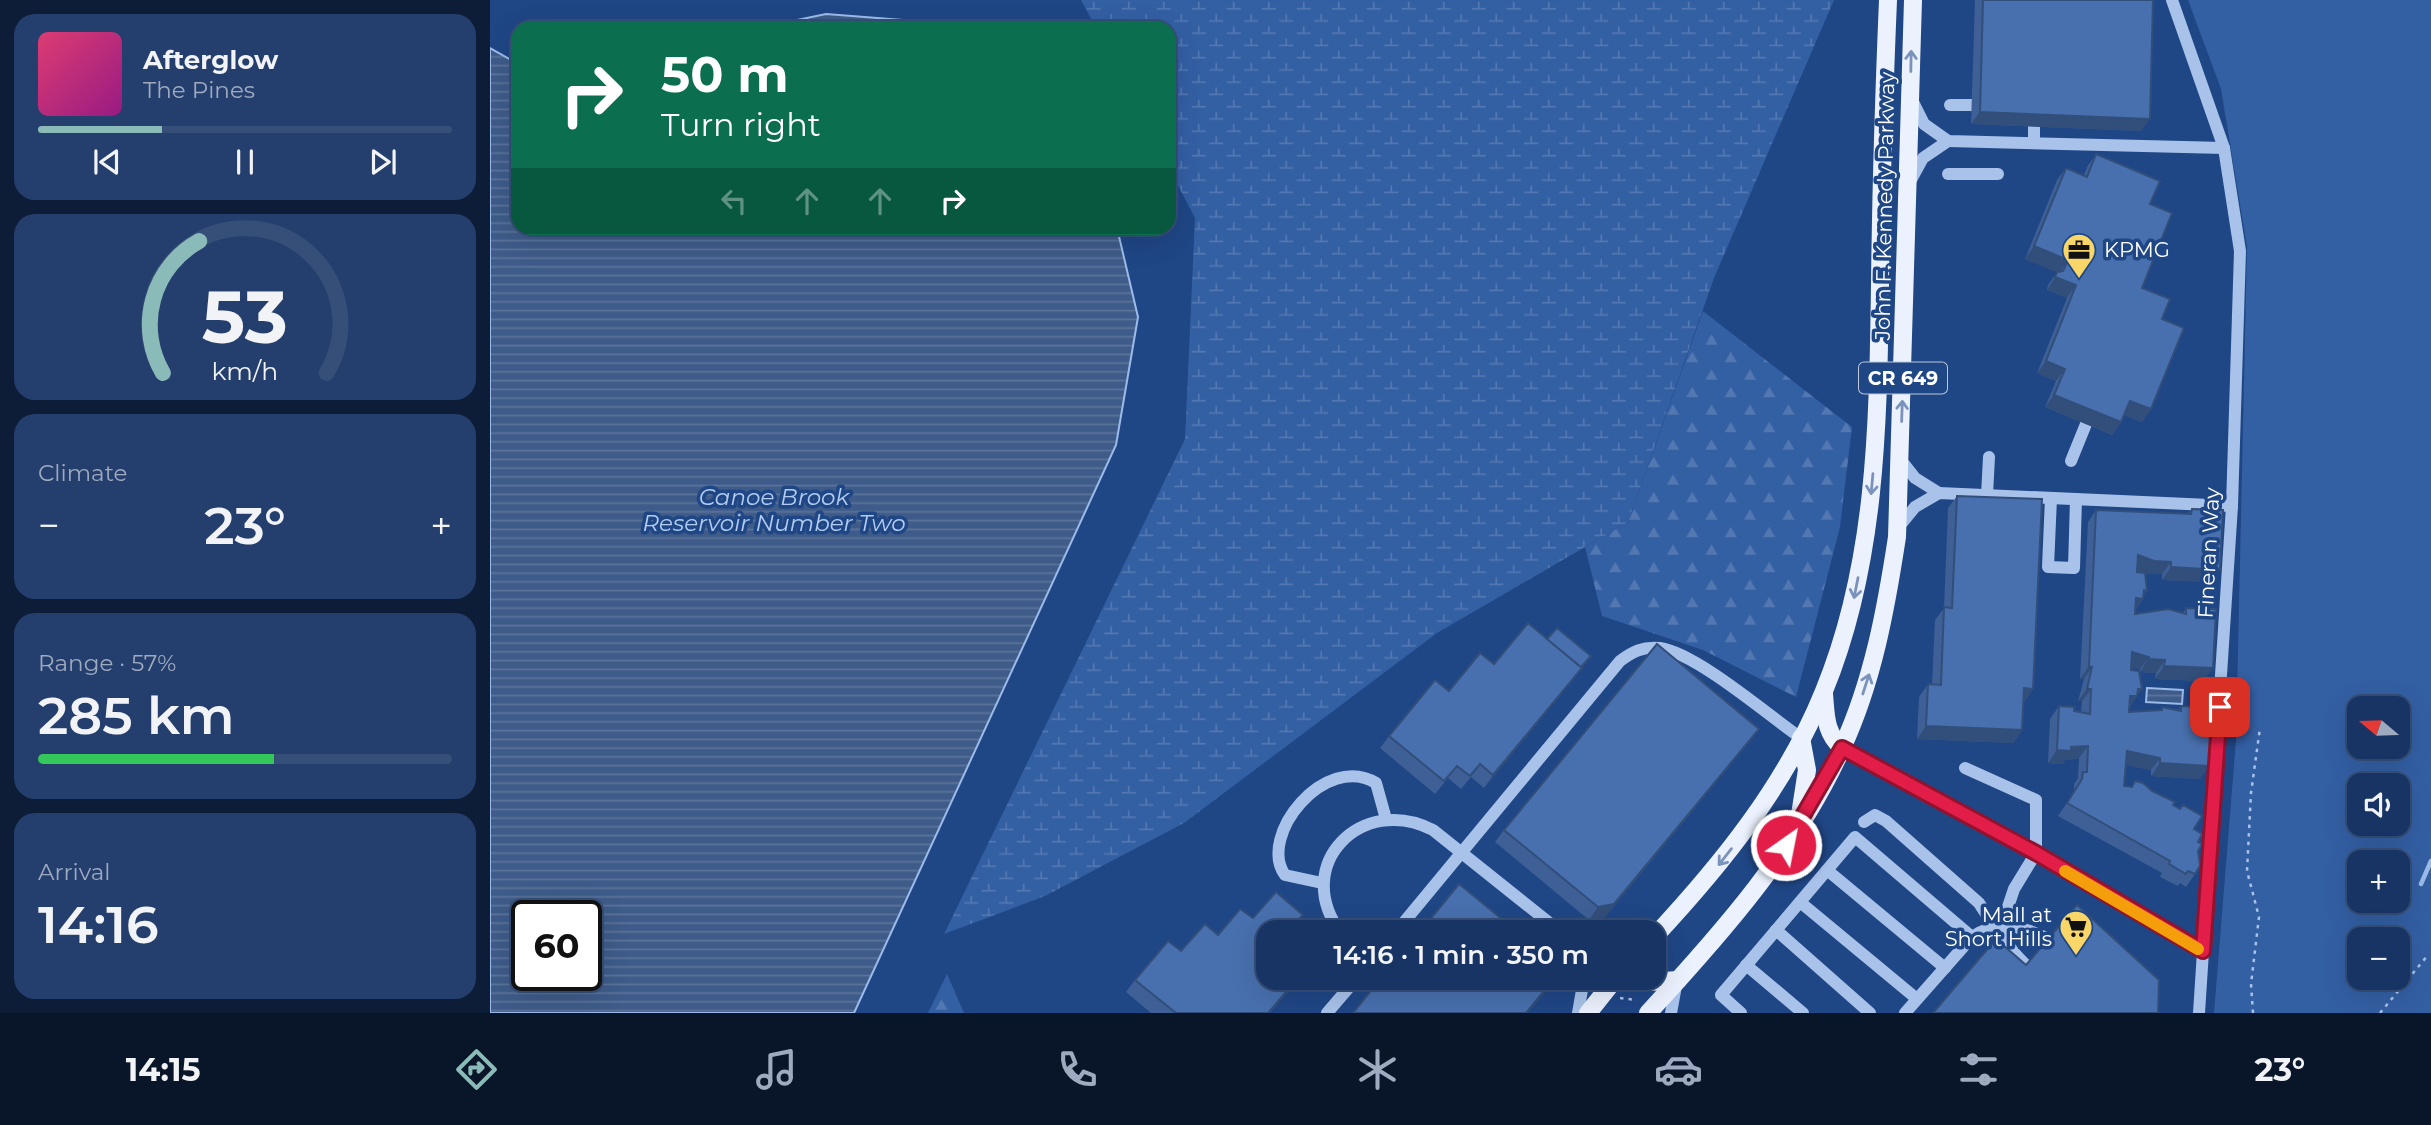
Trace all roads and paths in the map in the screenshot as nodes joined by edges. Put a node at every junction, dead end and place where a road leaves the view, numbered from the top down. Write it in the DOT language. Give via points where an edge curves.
graph roads {
  1 [pos="1888,0"];
  2 [pos="1913,0"];
  3 [pos="2172,0"];
  4 [pos="1911,96"];
  5 [pos="1950,105"];
  6 [pos="1972,105"];
  7 [pos="2034,127"];
  8 [pos="1948,141"];
  9 [pos="2034,143"];
  10 [pos="2224,148"];
  11 [pos="1948,174"];
  12 [pos="1998,174"];
  13 [pos="1909,188"];
  14 [pos="2086,424"];
  15 [pos="1989,457"];
  16 [pos="1900,459"];
  17 [pos="2071,461"];
  18 [pos="1939,493"];
  19 [pos="1987,495"];
  20 [pos="2051,498"];
  21 [pos="2076,499"];
  22 [pos="2232,506"];
  23 [pos="1897,529"];
  24 [pos="1824,691"];
  25 [pos="2260,728"];
  26 [pos="1801,738"];
  27 [pos="1842,748"];
  28 [pos="1965,768"];
  29 [pos="1386,819"];
  30 [pos="1864,822"];
  31 [pos="1798,829"];
  32 [pos="1461,853"];
  33 [pos="2036,853"];
  34 [pos="1827,870"];
  35 [pos="1322,883"];
  36 [pos="1800,902"];
  37 [pos="1544,918"];
  38 [pos="1332,920"];
  39 [pos="1406,920"];
  40 [pos="1546,920"];
  41 [pos="1666,924"];
  42 [pos="1993,926"];
  43 [pos="1776,930"];
  44 [pos="1972,937"];
  45 [pos="2071,950"];
  46 [pos="2203,951"];
  47 [pos="2428,955"];
  48 [pos="1746,965"];
  49 [pos="2027,966"];
  50 [pos="1945,968"];
  51 [pos="1678,980"];
  52 [pos="1666,981"];
  53 [pos="1347,990"];
  54 [pos="1582,990"];
  55 [pos="1606,990"];
  56 [pos="1616,998"];
  57 [pos="1917,999"];
  58 [pos="1644,1007"];
  59 [pos="1327,1013"];
  60 [pos="1578,1013"];
  61 [pos="1588,1013"];
  62 [pos="1671,1013"];
  63 [pos="1741,1013"];
  64 [pos="1803,1013"];
  65 [pos="1870,1013"];
  66 [pos="1905,1013"];
  67 [pos="2199,1013"];
  68 [pos="2253,1013"];
  69 [pos="2380,1013"];
  1 -- 24 [label="main road, John F. Kennedy Parkway / CR 649, one-way" via="1878,410 1869,521 1853,601"];
  4 -- 2 [label="main road, John F. Kennedy Parkway / CR 649, one-way"];
  3 -- 10 [label="street, Fineran Way"];
  4 -- 8 [label="street" via="1924,124"];
  4 -- 13 [label="main road, John F. Kennedy Parkway / CR 649"];
  5 -- 6 [label="street"];
  7 -- 9 [label="street"];
  8 -- 9 [label="street"];
  8 -- 13 [label="street" via="1923,158"];
  9 -- 10 [label="street"];
  10 -- 22 [label="street, Fineran Way" via="2240,251"];
  11 -- 12 [label="street"];
  16 -- 13 [label="main road, John F. Kennedy Parkway / CR 649, one-way"];
  14 -- 17 [label="street"];
  15 -- 19 [label="street"];
  16 -- 18 [label="street" via="1915,478"];
  16 -- 23 [label="main road, John F. Kennedy Parkway / CR 649"];
  18 -- 19 [label="street"];
  18 -- 23 [label="street" via="1915,507"];
  19 -- 20 [label="street"];
  20 -- 21 [label="street"];
  20 -- 21 [label="street" via="2048,567 2074,568"];
  21 -- 22 [label="street"];
  22 -- 46 [label="street, Fineran Way"];
  27 -- 23 [label="main road, John F. Kennedy Parkway / CR 649, one-way" via="1867,684 1885,616"];
  24 -- 26 [label="main road, John F. Kennedy Parkway / CR 649"];
  24 -- 27 [label="main road" via="1826,725"];
  25 -- 68 [label="path" via="2247,871 2259,917 2251,984"];
  26 -- 31 [label="main road" via="1807,771"];
  26 -- 32 [label="street" via="1687,658 1660,648 1636,650 1620,661"];
  26 -- 41 [label="main road, John F. Kennedy Parkway / CR 649, one-way" via="1725,858"];
  27 -- 31 [label="main road, John F. Kennedy Parkway / CR 649"];
  27 -- 33 [label="street"];
  28 -- 33 [label="street" via="2036,800"];
  29 -- 32 [label="street" via="1417,821"];
  29 -- 35 [label="street" via="1364,825 1348,836 1336,849"];
  29 -- 35 [label="street" via="1376,783 1355,774 1328,781 1305,799 1284,831 1278,863 1285,876"];
  30 -- 42 [label="street" via="1875,815 1886,821 1979,903"];
  31 -- 51 [label="main road, John F. Kennedy Parkway / CR 649" via="1735,914"];
  32 -- 37 [label="street"];
  32 -- 39 [label="street"];
  33 -- 46 [label="street"];
  33 -- 49 [label="street, bridge" via="2014,889 2003,924 2007,947"];
  34 -- 36 [label="street"];
  34 -- 44 [label="street" via="1855,837"];
  34 -- 50 [label="street"];
  35 -- 38 [label="street"];
  36 -- 43 [label="street"];
  36 -- 57 [label="street"];
  37 -- 40 [label="street"];
  42 -- 44 [label="street"];
  42 -- 45 [label="street" via="2036,932"];
  43 -- 48 [label="street"];
  43 -- 65 [label="street"];
  44 -- 50 [label="street"];
  46 -- 67 [label="street, Fineran Way"];
  47 -- 69 [label="path"];
  48 -- 63 [label="street" via="1721,995"];
  48 -- 64 [label="street"];
  50 -- 57 [label="street"];
  51 -- 52 [label="main road"];
  51 -- 58 [label="main road, John F. Kennedy Parkway / CR 649"];
  51 -- 62 [label="street"];
  53 -- 59 [label="street"];
  54 -- 60 [label="street"];
  55 -- 61 [label="main road"];
  56 -- 58 [label="path"];
  57 -- 66 [label="street"];
}
